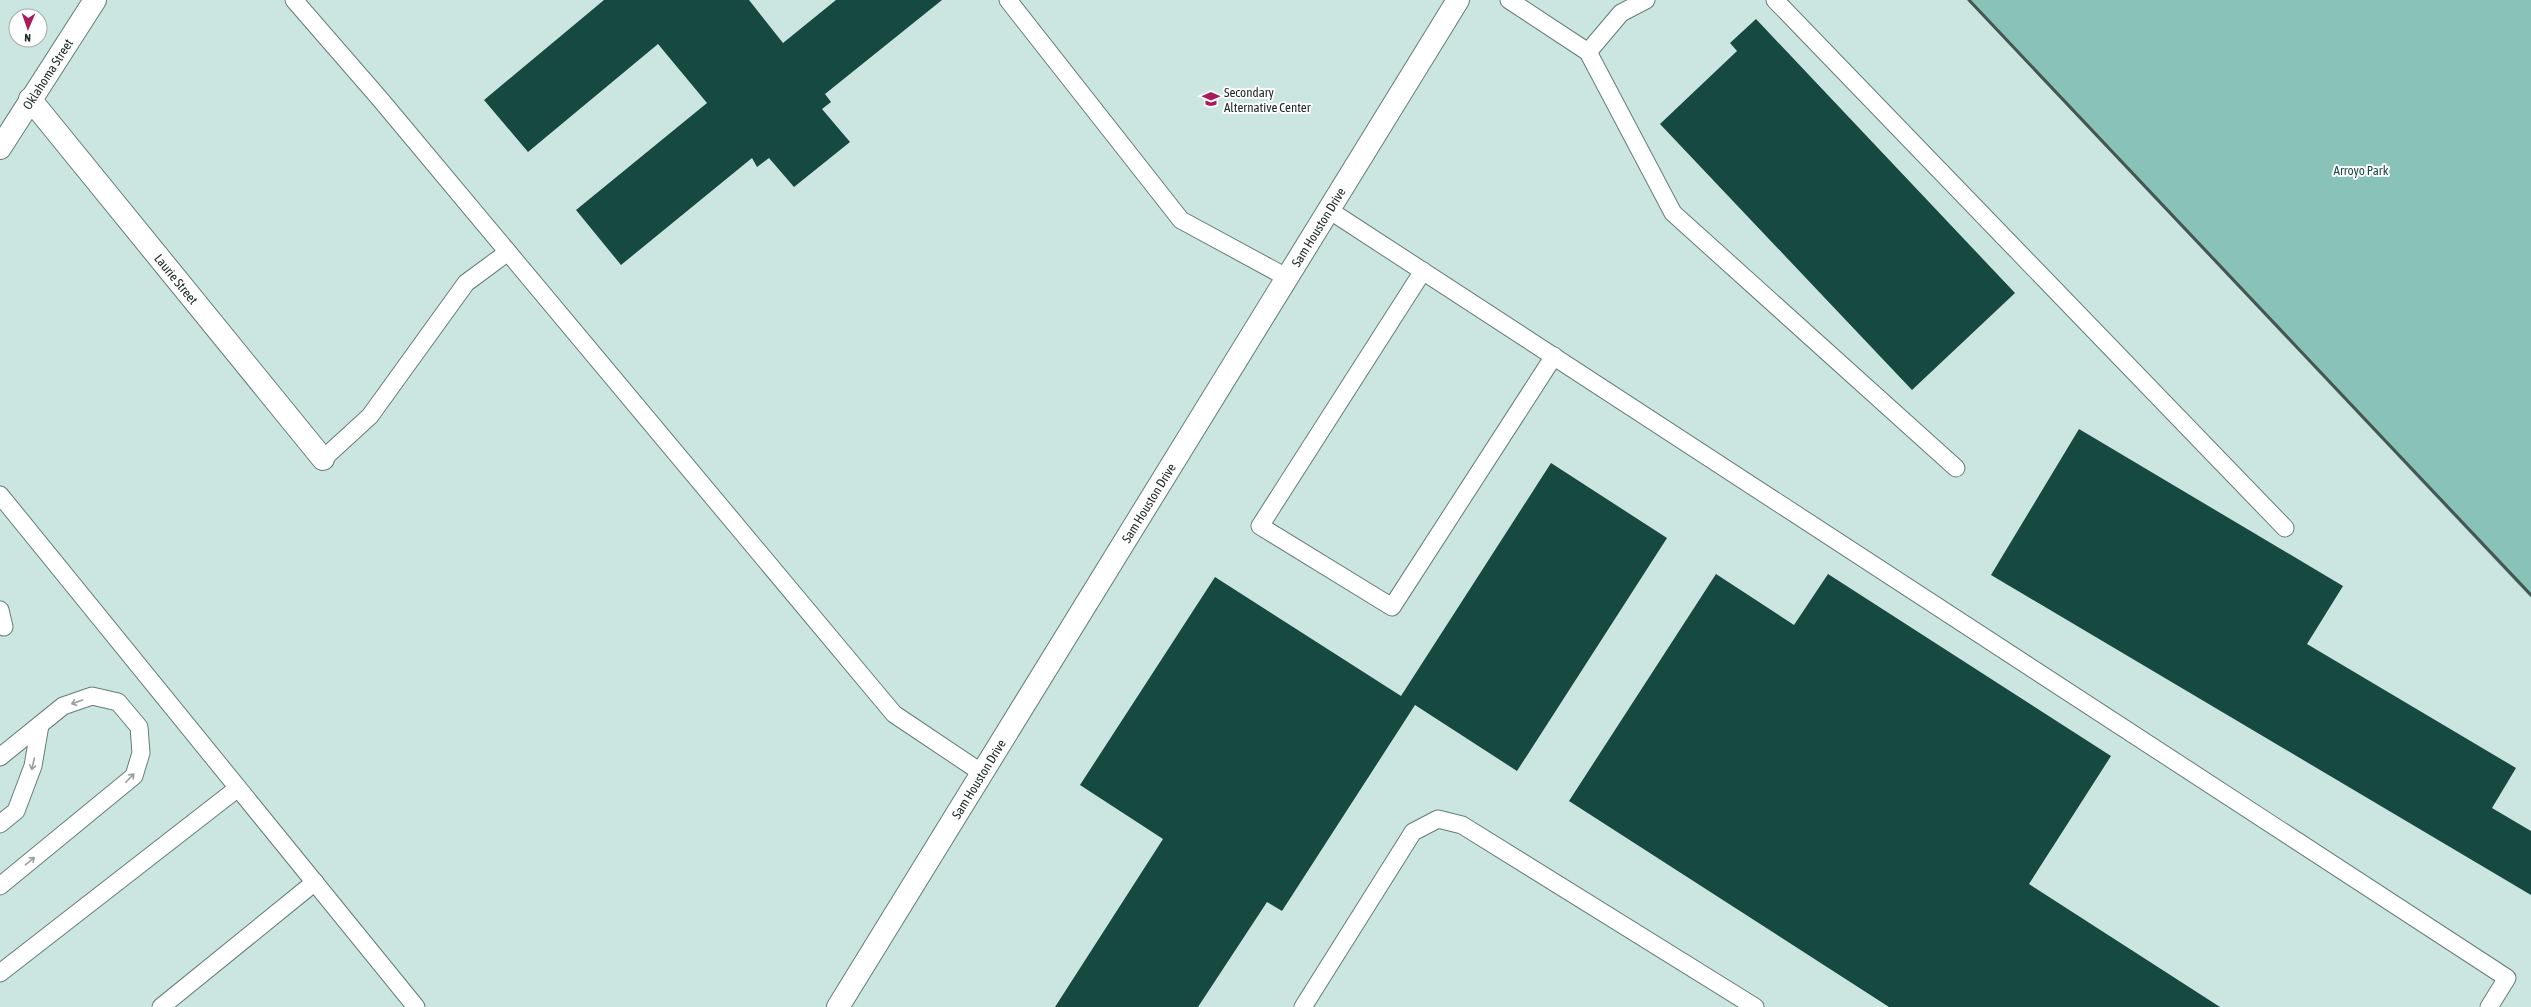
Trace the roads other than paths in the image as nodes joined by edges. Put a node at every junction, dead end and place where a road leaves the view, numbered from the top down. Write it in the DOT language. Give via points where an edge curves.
graph roads {
  1 [pos="95,0"];
  2 [pos="294,0"];
  3 [pos="1008,0"];
  4 [pos="1458,0"];
  5 [pos="1509,0"];
  6 [pos="1646,0"];
  7 [pos="1775,0"];
  8 [pos="1588,52"];
  9 [pos="30,100"];
  10 [pos="0,148"];
  11 [pos="1329,210"];
  12 [pos="508,252"];
  13 [pos="1423,271"];
  14 [pos="1288,278"];
  15 [pos="1554,356"];
  16 [pos="323,459"];
  17 [pos="1956,468"];
  18 [pos="0,496"];
  19 [pos="2285,528"];
  20 [pos="0,610"];
  21 [pos="4,627"];
  22 [pos="40,725"];
  23 [pos="0,757"];
  24 [pos="982,773"];
  25 [pos="238,788"];
  26 [pos="0,824"];
  27 [pos="315,882"];
  28 [pos="0,886"];
  29 [pos="0,974"];
  30 [pos="161,1007"];
  31 [pos="416,1007"];
  32 [pos="838,1007"];
  33 [pos="1303,1007"];
  34 [pos="1755,1007"];
  35 [pos="2489,1007"];
  1 -- 9 [label="street, Oklahoma Street"];
  2 -- 12 [label="lane"];
  3 -- 14 [label="lane" via="1181,220"];
  4 -- 11 [label="street, Sam Houston Drive"];
  5 -- 8 [label="lane"];
  6 -- 8 [label="lane" via="1621,13"];
  7 -- 19 [label="lane"];
  8 -- 17 [label="lane" via="1673,213"];
  9 -- 10 [label="street, Oklahoma Street"];
  9 -- 16 [label="street, Laurie Street"];
  11 -- 13 [label="lane"];
  11 -- 14 [label="street, Sam Houston Drive"];
  12 -- 16 [label="lane" via="466,283 370,416"];
  12 -- 24 [label="lane" via="894,714"];
  13 -- 15 [label="lane"];
  13 -- 15 [label="lane" via="1260,526 1392,607"];
  14 -- 24 [label="street, Sam Houston Drive"];
  15 -- 35 [label="lane" via="2508,978"];
  18 -- 25 [label="lane"];
  20 -- 21 [label="lane"];
  22 -- 23 [label="lane"];
  22 -- 26 [label="lane, one-way" via="33,766 16,811"];
  28 -- 22 [label="lane, one-way" via="134,776 142,753 139,727 118,702 92,696 64,706"];
  24 -- 32 [label="street, Sam Houston Drive"];
  25 -- 27 [label="lane"];
  25 -- 29 [label="lane"];
  27 -- 30 [label="lane"];
  27 -- 31 [label="lane"];
  33 -- 34 [label="lane" via="1413,832 1438,819 1462,825"];
}
